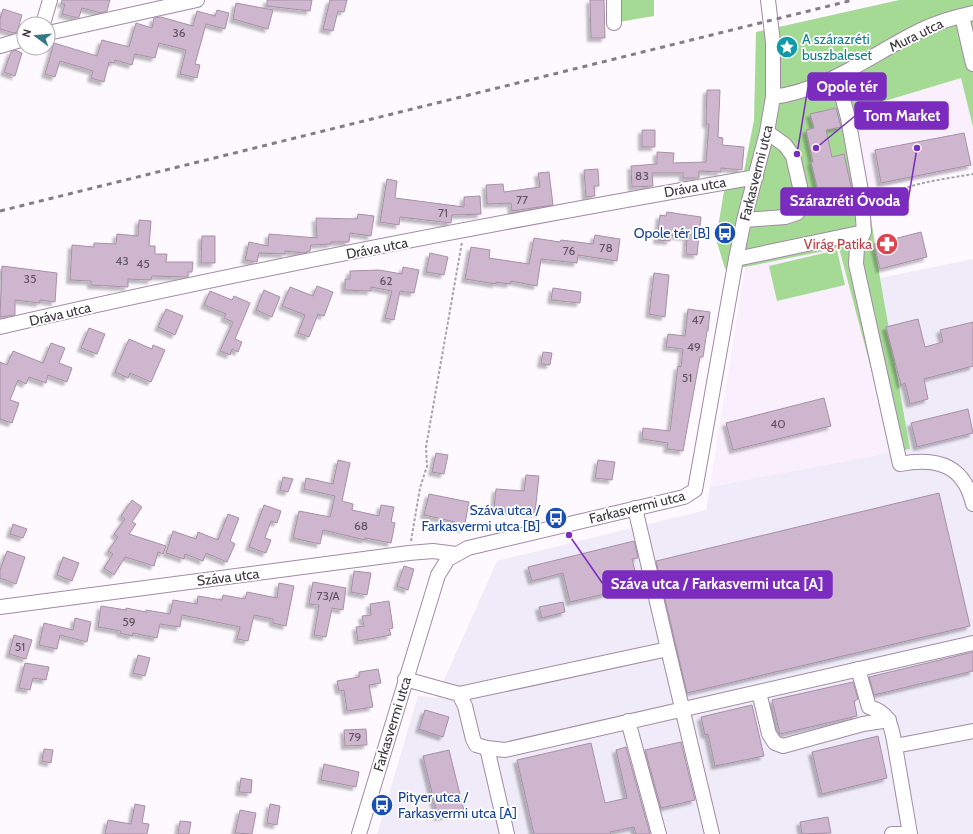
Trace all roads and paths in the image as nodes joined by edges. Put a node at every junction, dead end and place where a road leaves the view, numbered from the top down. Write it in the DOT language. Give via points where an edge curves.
graph roads {
  1 [pos="50,0"];
  2 [pos="197,0"];
  3 [pos="614,0"];
  4 [pos="768,0"];
  5 [pos="967,14"];
  6 [pos="45,16"];
  7 [pos="614,23"];
  8 [pos="56,31"];
  9 [pos="16,41"];
  10 [pos="0,46"];
  11 [pos="973,64"];
  12 [pos="837,77"];
  13 [pos="772,97"];
  14 [pos="767,132"];
  15 [pos="973,174"];
  16 [pos="756,177"];
  17 [pos="874,211"];
  18 [pos="744,220"];
  19 [pos="464,231"];
  20 [pos="864,232"];
  21 [pos="736,260"];
  22 [pos="0,327"];
  23 [pos="973,504"];
  24 [pos="635,508"];
  25 [pos="409,553"];
  26 [pos="456,554"];
  27 [pos="0,606"];
  28 [pos="973,643"];
  29 [pos="668,648"];
  30 [pos="858,669"];
  31 [pos="405,679"];
  32 [pos="759,692"];
  33 [pos="459,694"];
  34 [pos="683,709"];
  35 [pos="889,720"];
  36 [pos="628,721"];
  37 [pos="973,731"];
  38 [pos="895,746"];
  39 [pos="487,748"];
  40 [pos="359,834"];
  41 [pos="506,834"];
  42 [pos="659,834"];
  43 [pos="712,834"];
  44 [pos="892,834"];
  45 [pos="903,834"];
  46 [pos="910,834"];
  1 -- 6 [label="street"];
  2 -- 8 [label="street"];
  3 -- 7 [label="street"];
  4 -- 13 [label="street, Farkasvermi utca" via="773,42"];
  5 -- 11 [label="street"];
  5 -- 12 [label="street, Mura utca" via="921,30"];
  9 -- 10 [label="street"];
  12 -- 13 [label="street, Mura utca" via="796,94"];
  12 -- 20 [label="street" via="848,118"];
  13 -- 14 [label="street, Farkasvermi utca"];
  14 -- 16 [label="street, Farkasvermi utca"];
  14 -- 18 [label="street" via="785,145 793,156 803,200 797,213 785,217"];
  15 -- 17 [label="path" via="915,184 877,204"];
  16 -- 18 [label="street, Farkasvermi utca"];
  16 -- 19 [label="street, Dráva utca"];
  18 -- 21 [label="street, Farkasvermi utca"];
  19 -- 22 [label="street, Dráva utca" via="210,280"];
  19 -- 25 [label="path" via="426,447 427,466 420,488"];
  20 -- 21 [label="street"];
  20 -- 23 [label="street" via="857,247 856,264 900,464 921,461 952,468 965,482"];
  21 -- 24 [label="street, Farkasvermi utca" via="697,485 684,497"];
  24 -- 26 [label="street, Farkasvermi utca" via="468,548"];
  24 -- 29 [label="street"];
  25 -- 26 [label="street, Száva utca" via="433,551"];
  25 -- 27 [label="street, Száva utca"];
  26 -- 31 [label="street, Farkasvermi utca" via="443,565 438,575"];
  28 -- 30 [label="street"];
  29 -- 33 [label="street"];
  29 -- 34 [label="street"];
  30 -- 32 [label="street"];
  30 -- 35 [label="street" via="869,707 880,710"];
  31 -- 33 [label="street"];
  31 -- 40 [label="street, Farkasvermi utca"];
  32 -- 34 [label="street"];
  32 -- 35 [label="street" via="769,734 774,744 783,746 863,724"];
  33 -- 39 [label="street" via="465,706 473,739 476,744"];
  34 -- 36 [label="street"];
  34 -- 43 [label="street"];
  35 -- 38 [label="street"];
  36 -- 39 [label="street" via="505,750"];
  36 -- 42 [label="street"];
  37 -- 38 [label="street"];
  38 -- 46 [label="street"];
  39 -- 41 [label="street"];
  44 -- 45 [label="street"];
}
